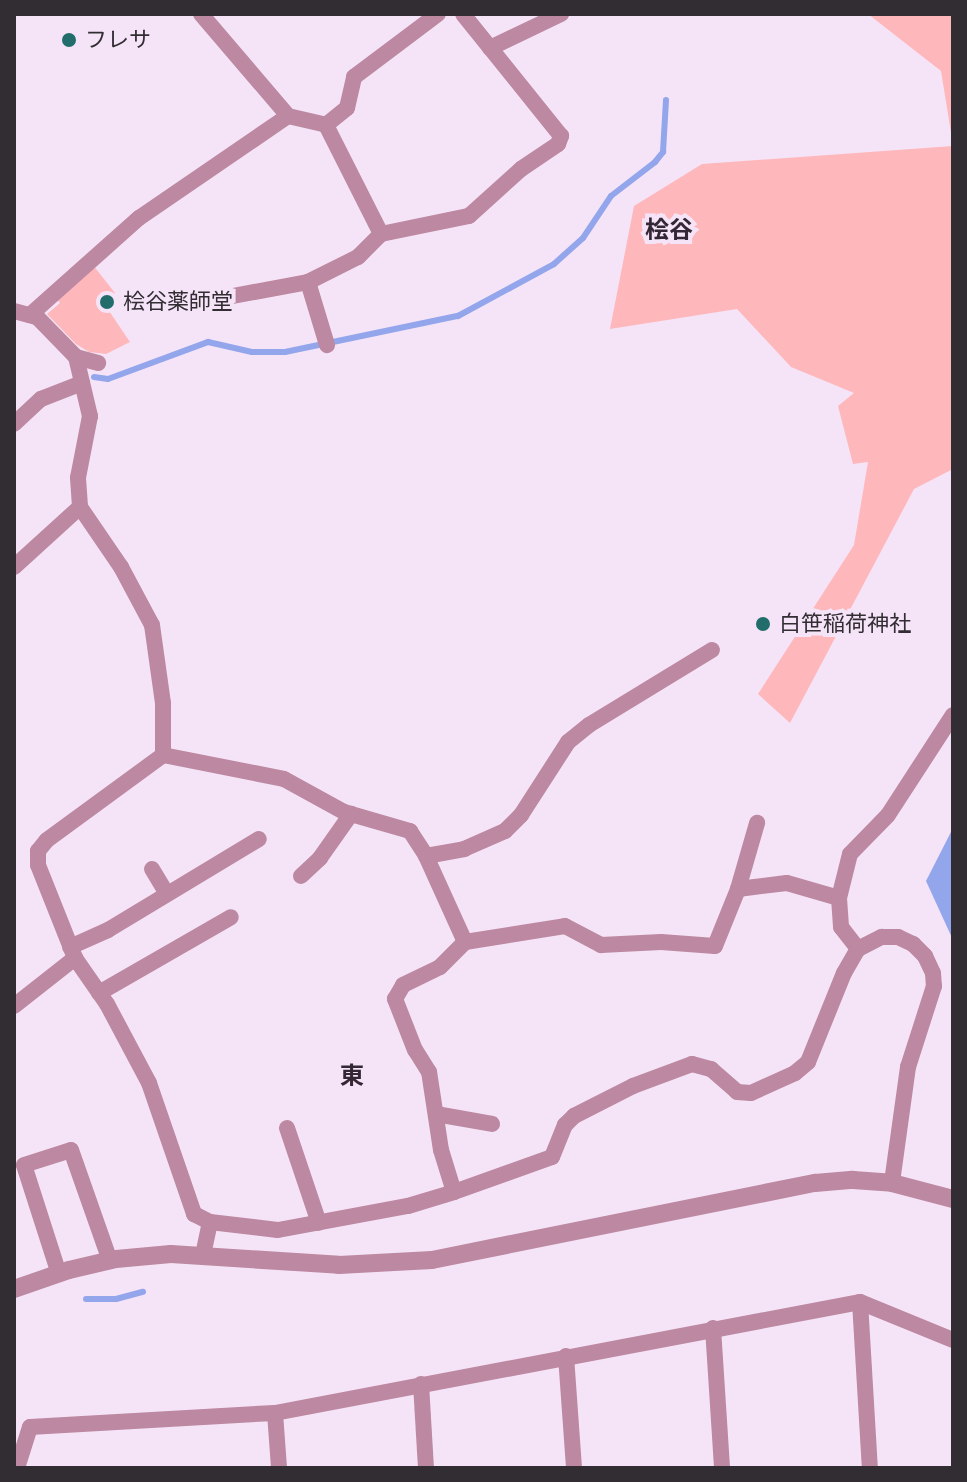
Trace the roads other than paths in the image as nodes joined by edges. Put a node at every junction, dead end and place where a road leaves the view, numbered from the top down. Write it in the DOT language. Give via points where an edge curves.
graph roads {
  1 [pos="201,14"];
  2 [pos="438,14"];
  3 [pos="463,14"];
  4 [pos="550,16"];
  5 [pos="490,48"];
  6 [pos="288,116"];
  7 [pos="326,125"];
  8 [pos="381,234"];
  9 [pos="308,282"];
  10 [pos="222,298"];
  11 [pos="22,313"];
  12 [pos="327,345"];
  13 [pos="76,357"];
  14 [pos="98,363"];
  15 [pos="82,383"];
  16 [pos="14,424"];
  17 [pos="80,507"];
  18 [pos="14,567"];
  19 [pos="712,650"];
  20 [pos="953,715"];
  21 [pos="163,755"];
  22 [pos="351,814"];
  23 [pos="757,823"];
  24 [pos="259,839"];
  25 [pos="426,856"];
  26 [pos="152,869"];
  27 [pos="301,876"];
  28 [pos="738,889"];
  29 [pos="167,894"];
  30 [pos="839,898"];
  31 [pos="231,917"];
  32 [pos="465,942"];
  33 [pos="858,949"];
  34 [pos="73,952"];
  35 [pos="99,993"];
  36 [pos="14,1006"];
  37 [pos="436,1114"];
  38 [pos="492,1124"];
  39 [pos="287,1128"];
  40 [pos="892,1183"];
  41 [pos="454,1192"];
  42 [pos="953,1199"];
  43 [pos="210,1222"];
  44 [pos="319,1223"];
  45 [pos="203,1254"];
  46 [pos="110,1261"];
  47 [pos="59,1274"];
  48 [pos="14,1289"];
  49 [pos="860,1302"];
  50 [pos="713,1328"];
  51 [pos="953,1340"];
  52 [pos="566,1356"];
  53 [pos="421,1384"];
  54 [pos="275,1413"];
  55 [pos="17,1468"];
  56 [pos="279,1468"];
  57 [pos="426,1468"];
  58 [pos="574,1468"];
  59 [pos="722,1468"];
  60 [pos="870,1468"];
  1 -- 6 [label="street"];
  2 -- 7 [label="street" via="371,56 354,77 347,108"];
  3 -- 5 [label="street"];
  4 -- 5 [label="street"];
  5 -- 8 [label="street" via="561,136 558,144 469,216"];
  6 -- 7 [label="street"];
  6 -- 11 [label="street" via="139,218"];
  7 -- 8 [label="street"];
  8 -- 9 [label="street" via="358,257"];
  9 -- 10 [label="street"];
  9 -- 12 [label="street"];
  11 -- 13 [label="street" via="37,317"];
  13 -- 14 [label="street"];
  13 -- 15 [label="street"];
  15 -- 16 [label="street" via="41,399"];
  15 -- 17 [label="street" via="90,424 78,478"];
  17 -- 18 [label="street"];
  17 -- 21 [label="street" via="152,625 163,703"];
  19 -- 25 [label="street" via="568,742 505,831 464,849"];
  20 -- 30 [label="street" via="888,815 850,854"];
  21 -- 22 [label="street" via="284,779"];
  21 -- 34 [label="street" via="38,851 38,865"];
  22 -- 25 [label="street" via="410,831"];
  22 -- 27 [label="street"];
  23 -- 28 [label="street"];
  24 -- 29 [label="street"];
  25 -- 32 [label="street"];
  26 -- 29 [label="street"];
  28 -- 30 [label="street" via="787,883"];
  28 -- 32 [label="street" via="715,946 601,945 565,926"];
  29 -- 34 [label="street"];
  30 -- 33 [label="street" via="841,927"];
  31 -- 35 [label="street"];
  32 -- 37 [label="street" via="440,967 403,985 395,999 429,1072"];
  33 -- 40 [label="street" via="882,937 898,937 925,956 933,973 931,999 908,1067"];
  33 -- 41 [label="street" via="815,1050 795,1073 751,1093 737,1092 711,1069 692,1064 574,1116 552,1157"];
  34 -- 35 [label="street"];
  34 -- 36 [label="street"];
  35 -- 43 [label="street" via="149,1083 194,1214"];
  37 -- 38 [label="street"];
  37 -- 41 [label="street"];
  39 -- 44 [label="street" via="306,1164"];
  40 -- 42 [label="street"];
  40 -- 45 [label="street" via="815,1183 408,1263 339,1265"];
  41 -- 44 [label="street"];
  43 -- 44 [label="street" via="278,1230"];
  43 -- 45 [label="street"];
  45 -- 46 [label="street"];
  46 -- 47 [label="street"];
  46 -- 47 [label="street" via="71,1150 24,1165"];
  47 -- 48 [label="street"];
  49 -- 50 [label="street"];
  49 -- 51 [label="street"];
  49 -- 60 [label="street"];
  50 -- 52 [label="street"];
  50 -- 59 [label="street"];
  52 -- 53 [label="street"];
  52 -- 58 [label="street"];
  53 -- 54 [label="street"];
  53 -- 57 [label="street"];
  54 -- 55 [label="street" via="30,1427"];
  54 -- 56 [label="street"];
}
